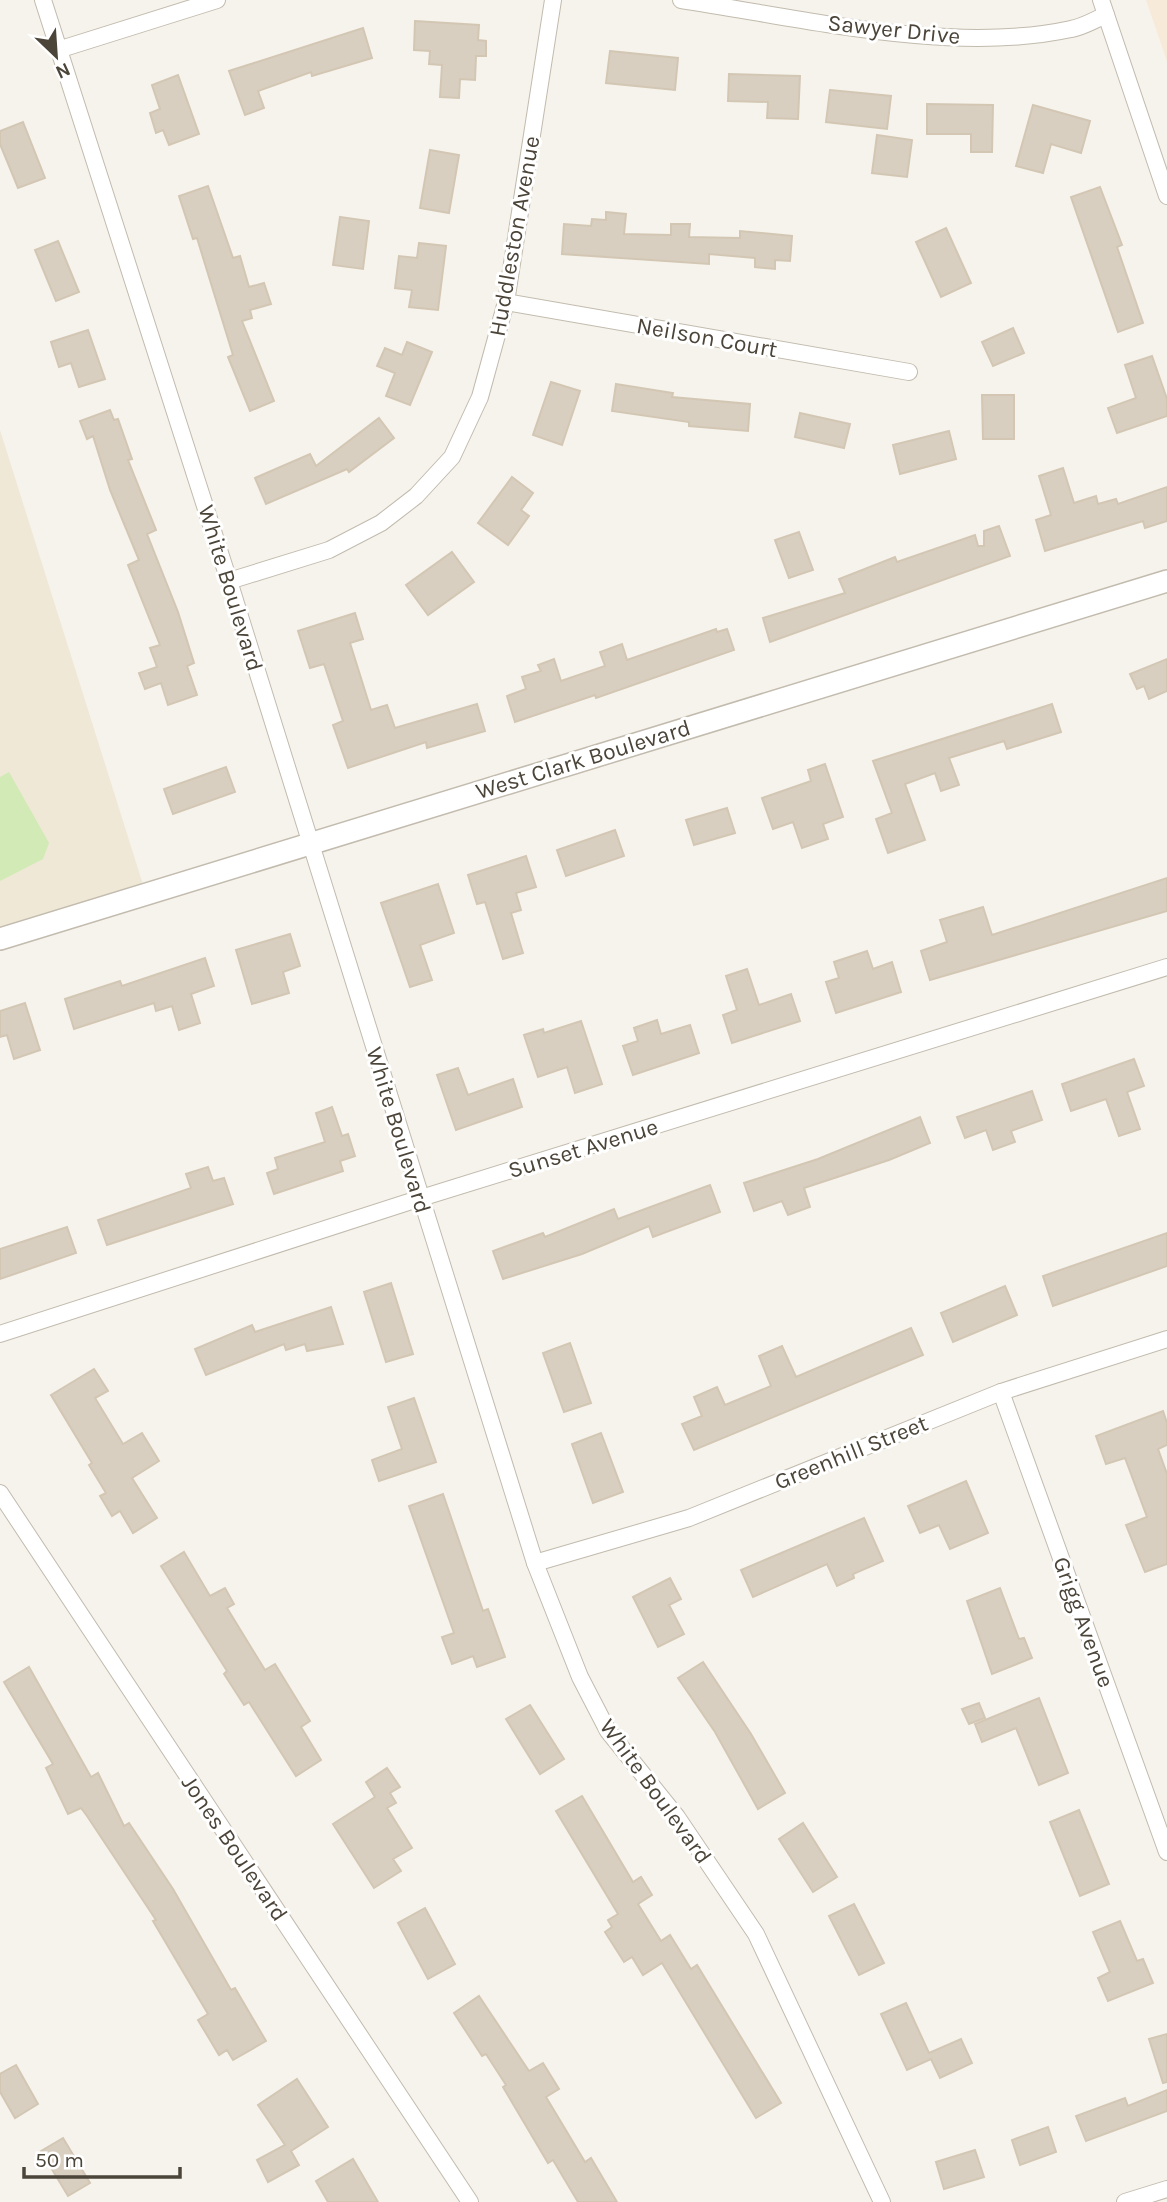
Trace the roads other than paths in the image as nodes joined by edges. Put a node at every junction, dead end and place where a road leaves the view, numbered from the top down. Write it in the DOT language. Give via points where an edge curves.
graph roads {
  1 [pos="43,0"];
  2 [pos="217,0"];
  3 [pos="553,0"];
  4 [pos="681,0"];
  5 [pos="725,3"];
  6 [pos="1103,7"];
  7 [pos="61,49"];
  8 [pos="1167,196"];
  9 [pos="506,302"];
  10 [pos="909,372"];
  11 [pos="229,581"];
  12 [pos="1167,581"];
  13 [pos="310,843"];
  14 [pos="0,939"];
  15 [pos="1167,967"];
  16 [pos="421,1198"];
  17 [pos="0,1334"];
  18 [pos="1167,1339"];
  19 [pos="1001,1392"];
  20 [pos="0,1493"];
  21 [pos="535,1563"];
  22 [pos="1167,1852"];
  23 [pos="1167,2189"];
  24 [pos="470,2202"];
  25 [pos="882,2202"];
  26 [pos="1125,2202"];
  1 -- 7 [label="street, White Boulevard"];
  2 -- 7 [label="street"];
  3 -- 9 [label="street, Huddleston Avenue"];
  4 -- 5 [label="street, Sawyer Drive"];
  5 -- 6 [label="street, Sawyer Drive" via="899,33 971,37 1074,29"];
  6 -- 8 [label="street"];
  7 -- 11 [label="street, White Boulevard"];
  9 -- 10 [label="street, Neilson Court"];
  9 -- 11 [label="street, Huddleston Avenue" via="480,397 452,457 416,496 382,523 329,550"];
  11 -- 13 [label="street, White Boulevard"];
  12 -- 13 [label="street, West Clark Boulevard"];
  13 -- 14 [label="street, West Clark Boulevard"];
  13 -- 16 [label="street, White Boulevard"];
  15 -- 16 [label="street, Sunset Avenue"];
  16 -- 17 [label="street, Sunset Avenue"];
  16 -- 21 [label="street, White Boulevard"];
  18 -- 19 [label="street, Greenhill Street"];
  19 -- 21 [label="street, Greenhill Street" via="689,1518"];
  19 -- 22 [label="street, Grigg Avenue"];
  20 -- 24 [label="street, Jones Boulevard"];
  21 -- 25 [label="street, White Boulevard" via="580,1677 608,1731 677,1817 756,1934"];
  23 -- 26 [label="street"];
}
